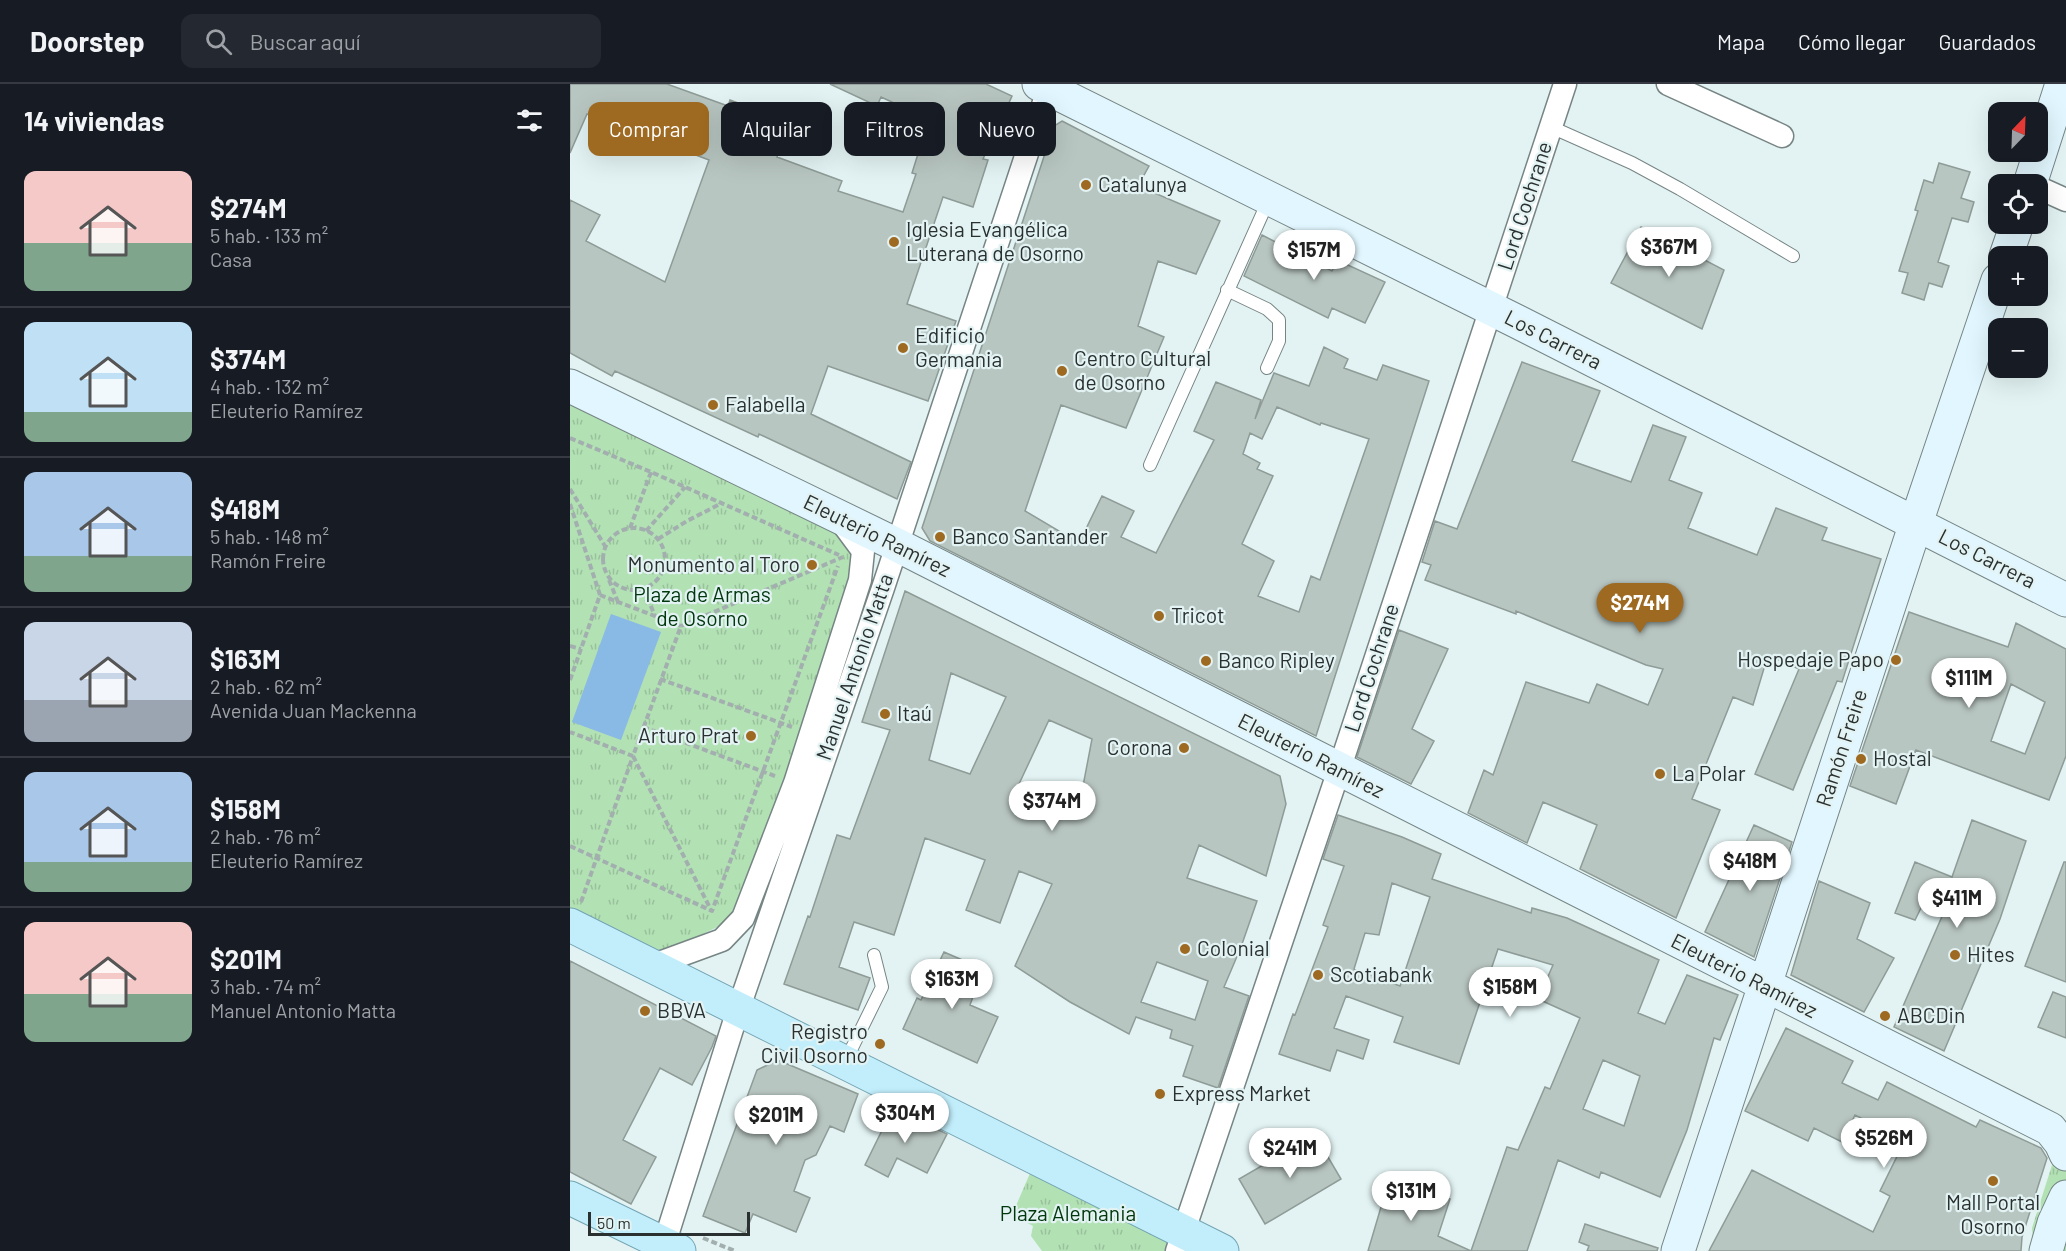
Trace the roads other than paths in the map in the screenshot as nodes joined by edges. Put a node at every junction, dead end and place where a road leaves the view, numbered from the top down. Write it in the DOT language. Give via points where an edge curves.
graph roads {
  1 [pos="1565,84"];
  2 [pos="1668,84"];
  3 [pos="2062,84"];
  4 [pos="1046,86"];
  5 [pos="1551,127"];
  6 [pos="1782,136"];
  7 [pos="2034,174"];
  8 [pos="2048,192"];
  9 [pos="1270,198"];
  10 [pos="2066,200"];
  11 [pos="1793,256"];
  12 [pos="1227,290"];
  13 [pos="1989,306"];
  14 [pos="1491,308"];
  15 [pos="1267,368"];
  16 [pos="570,386"];
  17 [pos="1150,465"];
  18 [pos="838,517"];
  19 [pos="1916,523"];
  20 [pos="897,545"];
  21 [pos="2066,600"];
  22 [pos="1339,770"];
  23 [pos="576,914"];
  24 [pos="874,955"];
  25 [pos="651,966"];
  26 [pos="1765,986"];
  27 [pos="738,1010"];
  28 [pos="844,1063"];
  29 [pos="2061,1135"];
  30 [pos="2066,1197"];
  31 [pos="570,1198"];
  32 [pos="1180,1241"];
  33 [pos="669,1249"];
  34 [pos="1222,1251"];
  35 [pos="1678,1251"];
  36 [pos="2046,1251"];
  1 -- 5 [label="street, Lord Cochrane"];
  2 -- 6 [label="street"];
  3 -- 7 [label="main road"];
  4 -- 9 [label="main road, Los Carrera"];
  4 -- 20 [label="street, Manuel Antonio Matta"];
  5 -- 11 [label="lane" via="1641,168"];
  5 -- 14 [label="street, Lord Cochrane"];
  8 -- 10 [label="street"];
  9 -- 12 [label="lane"];
  9 -- 14 [label="main road, Los Carrera"];
  12 -- 15 [label="lane" via="1268,309 1279,320 1279,341"];
  12 -- 17 [label="lane"];
  13 -- 19 [label="main road, Ramón Freire"];
  14 -- 19 [label="main road, Los Carrera"];
  14 -- 22 [label="street, Lord Cochrane"];
  16 -- 18 [label="main road, Eleuterio Ramírez"];
  18 -- 20 [label="main road, Eleuterio Ramírez"];
  18 -- 25 [label="street, Manuel Antonio Matta" via="864,551 860,580 795,783 743,918 722,940"];
  19 -- 21 [label="main road, Los Carrera"];
  19 -- 26 [label="main road, Ramón Freire"];
  20 -- 22 [label="main road, Eleuterio Ramírez"];
  20 -- 27 [label="street, Manuel Antonio Matta"];
  22 -- 26 [label="main road, Eleuterio Ramírez"];
  22 -- 32 [label="street, Lord Cochrane"];
  23 -- 25 [label="main road"];
  24 -- 28 [label="lane" via="882,987"];
  25 -- 27 [label="main road"];
  26 -- 29 [label="main road, Eleuterio Ramírez"];
  26 -- 35 [label="main road, Ramón Freire"];
  27 -- 28 [label="main road"];
  27 -- 33 [label="street, Manuel Antonio Matta"];
  28 -- 32 [label="main road"];
  30 -- 36 [label="main road"];
  31 -- 33 [label="main road"];
  32 -- 34 [label="main road"];
}
